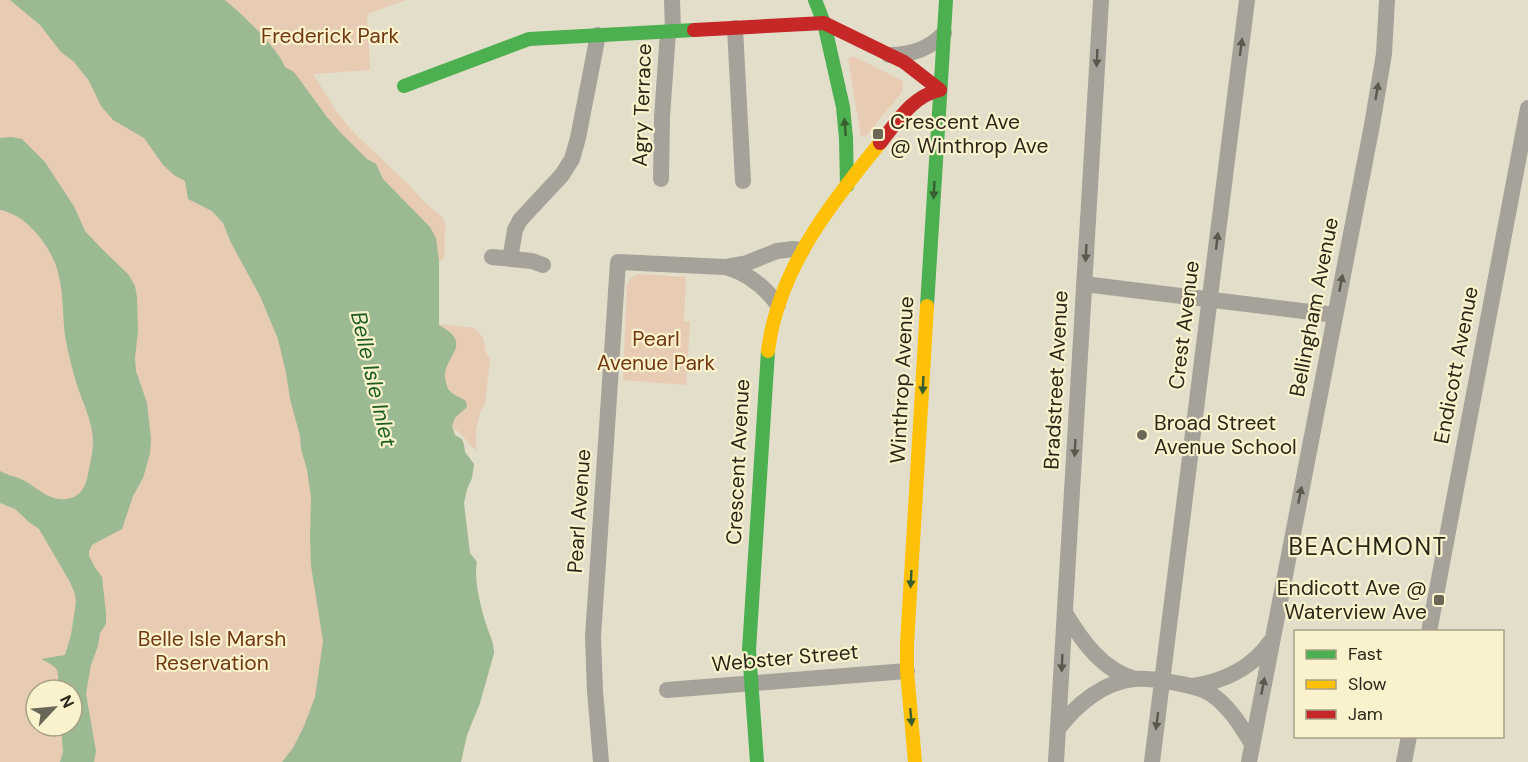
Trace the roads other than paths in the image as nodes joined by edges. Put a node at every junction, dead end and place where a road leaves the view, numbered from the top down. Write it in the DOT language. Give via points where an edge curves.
graph roads {
  1 [pos="672,0"];
  2 [pos="816,0"];
  3 [pos="946,0"];
  4 [pos="1101,0"];
  5 [pos="1246,0"];
  6 [pos="1387,0"];
  7 [pos="824,23"];
  8 [pos="735,28"];
  9 [pos="671,31"];
  10 [pos="944,33"];
  11 [pos="598,35"];
  12 [pos="890,55"];
  13 [pos="404,86"];
  14 [pos="940,90"];
  15 [pos="1528,108"];
  16 [pos="662,180"];
  17 [pos="743,181"];
  18 [pos="847,186"];
  19 [pos="802,250"];
  20 [pos="492,257"];
  21 [pos="510,259"];
  22 [pos="543,264"];
  23 [pos="725,267"];
  24 [pos="1084,284"];
  25 [pos="1210,299"];
  26 [pos="778,305"];
  27 [pos="1335,315"];
  28 [pos="1065,613"];
  29 [pos="1429,630"];
  30 [pos="1272,638"];
  31 [pos="907,671"];
  32 [pos="1136,679"];
  33 [pos="1162,681"];
  34 [pos="751,684"];
  35 [pos="1193,686"];
  36 [pos="667,690"];
  37 [pos="1058,729"];
  38 [pos="1409,738"];
  39 [pos="1252,744"];
  40 [pos="601,762"];
  41 [pos="757,762"];
  42 [pos="915,762"];
  43 [pos="1056,762"];
  44 [pos="1152,762"];
  45 [pos="1249,762"];
  46 [pos="1404,762"];
  1 -- 9 [label="street, Agry Terrace"];
  2 -- 7 [label="street"];
  3 -- 10 [label="street, Winthrop Avenue"];
  4 -- 24 [label="street, Bradstreet Avenue, one-way"];
  25 -- 5 [label="street, Crest Avenue, one-way"];
  27 -- 6 [label="street, Bellingham Avenue, one-way" via="1382,64"];
  7 -- 8 [label="street"];
  7 -- 12 [label="street"];
  18 -- 7 [label="street, one-way" via="844,119"];
  8 -- 9 [label="street"];
  8 -- 17 [label="street"];
  9 -- 11 [label="street"];
  9 -- 16 [label="street, Agry Terrace" via="662,117"];
  10 -- 12 [label="street" via="920,50"];
  10 -- 14 [label="street, Winthrop Avenue"];
  11 -- 13 [label="street" via="522,41"];
  11 -- 21 [label="street" via="572,159 562,176 520,220"];
  12 -- 14 [label="street"];
  14 -- 18 [label="street, Crescent Avenue" via="913,104"];
  14 -- 31 [label="street, Winthrop Avenue, one-way"];
  15 -- 29 [label="street, Endicott Avenue"];
  18 -- 19 [label="street, Crescent Avenue"];
  19 -- 23 [label="street" via="777,251"];
  19 -- 26 [label="street, Crescent Avenue"];
  20 -- 21 [label="street"];
  21 -- 22 [label="street"];
  23 -- 26 [label="street" via="749,278"];
  23 -- 40 [label="street, Pearl Avenue" via="618,262 594,628"];
  24 -- 25 [label="street"];
  24 -- 28 [label="street, Bradstreet Avenue, one-way"];
  25 -- 27 [label="street"];
  25 -- 33 [label="street, Crest Avenue"];
  26 -- 34 [label="street, Crescent Avenue" via="765,380 749,650"];
  30 -- 27 [label="street, Bellingham Avenue, one-way"];
  28 -- 32 [label="street" via="1099,658"];
  28 -- 37 [label="street, Bradstreet Avenue, one-way"];
  30 -- 35 [label="street" via="1258,657 1234,674"];
  39 -- 30 [label="street, Bellingham Avenue, one-way"];
  31 -- 34 [label="street, Webster Street"];
  31 -- 42 [label="street, Winthrop Avenue, one-way"];
  32 -- 33 [label="street"];
  32 -- 37 [label="street" via="1095,694 1074,709"];
  33 -- 35 [label="street"];
  33 -- 44 [label="street, Crest Avenue, one-way"];
  34 -- 36 [label="street, Webster Street"];
  34 -- 41 [label="street, Crescent Avenue"];
  35 -- 39 [label="street" via="1221,703"];
  37 -- 43 [label="street, Bradstreet Avenue"];
  38 -- 46 [label="street"];
  39 -- 45 [label="street, Bellingham Avenue"];
}
